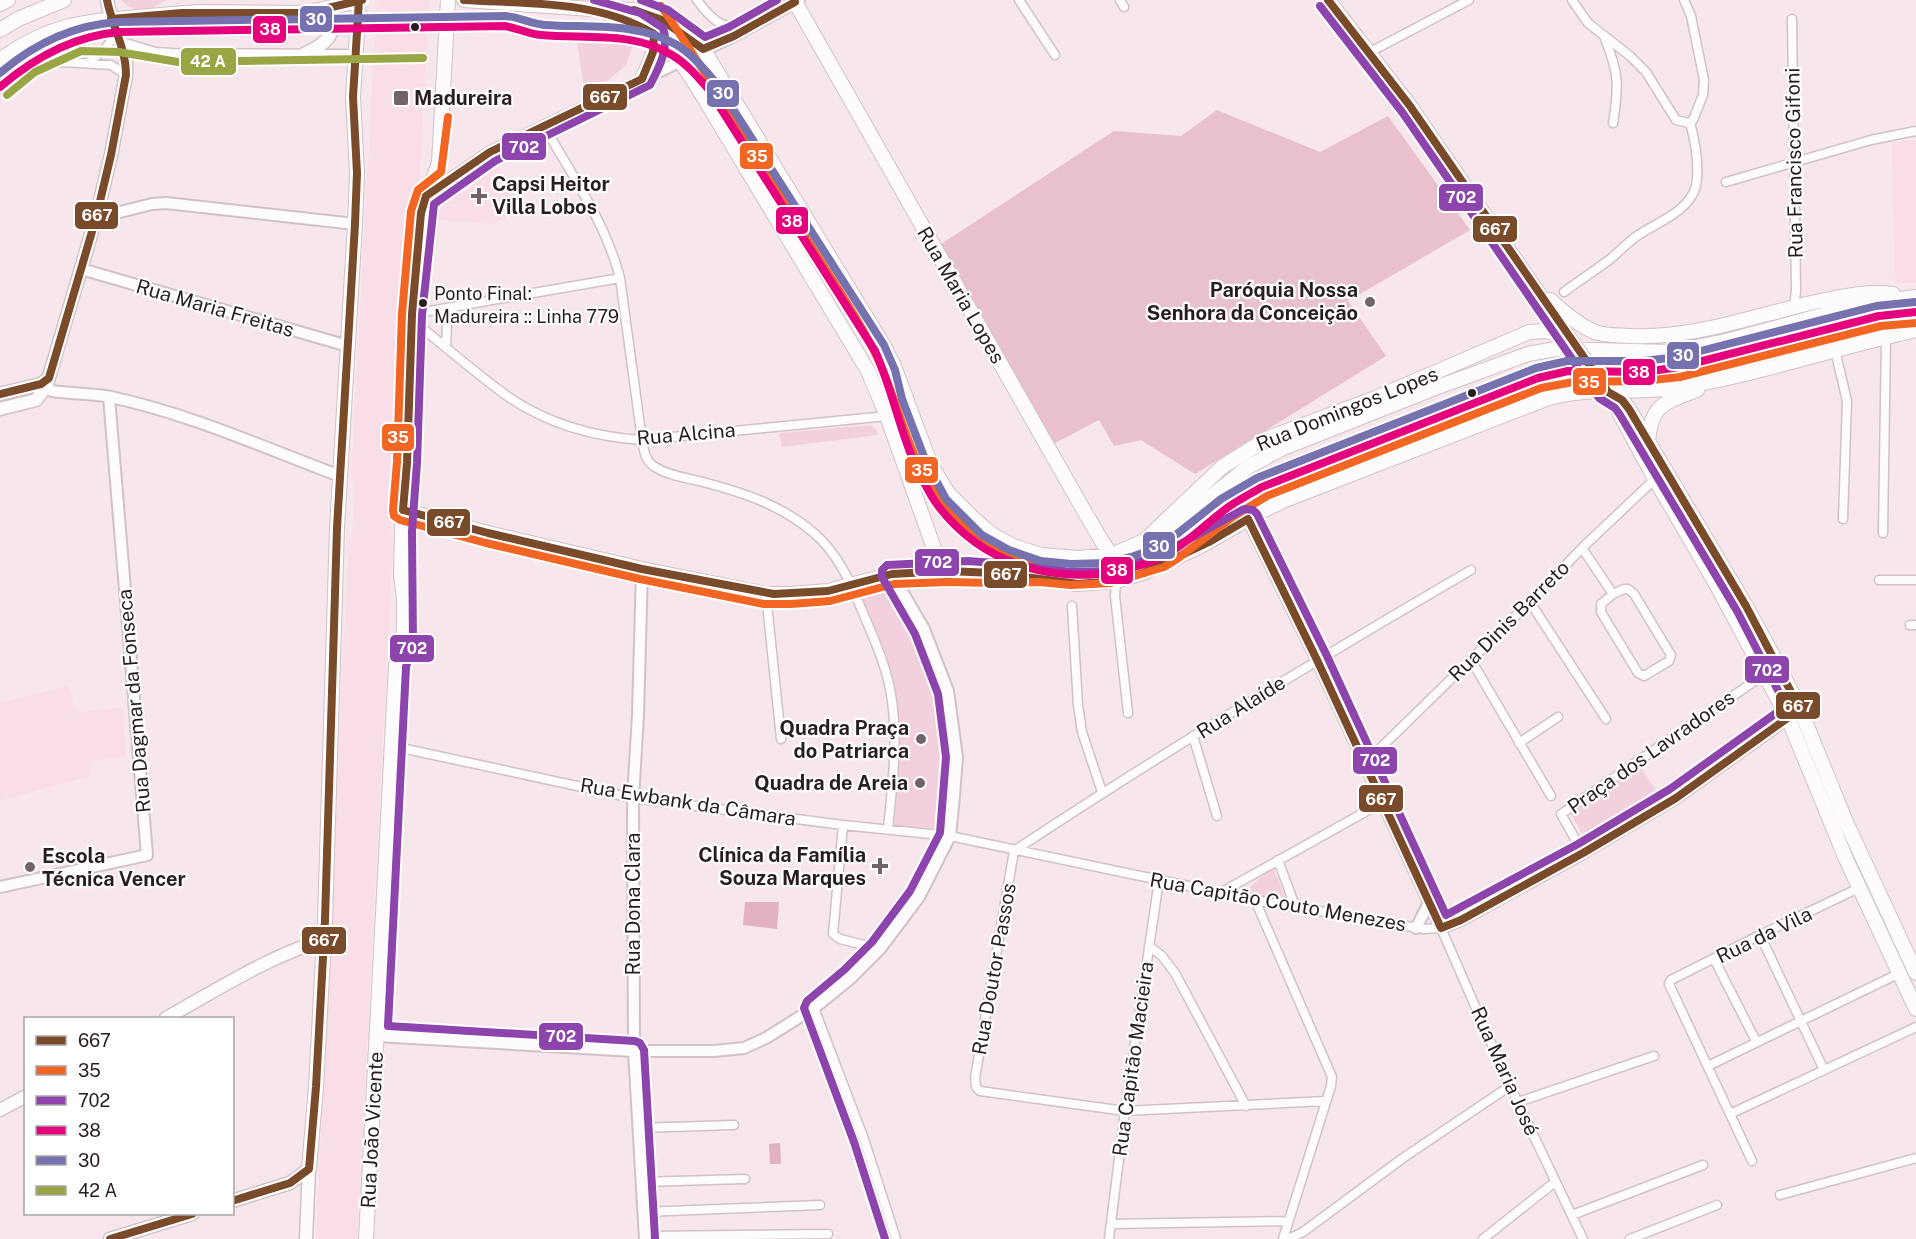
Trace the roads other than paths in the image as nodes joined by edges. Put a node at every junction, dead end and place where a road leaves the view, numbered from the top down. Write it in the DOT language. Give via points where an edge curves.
graph roads {
  1 [pos="8,0"];
  2 [pos="64,0"];
  3 [pos="107,0"];
  4 [pos="334,0"];
  5 [pos="360,0"];
  6 [pos="448,0"];
  7 [pos="464,0"];
  8 [pos="698,0"];
  9 [pos="1019,0"];
  10 [pos="1328,0"];
  11 [pos="1469,0"];
  12 [pos="1572,0"];
  13 [pos="1684,0"];
  14 [pos="796,1"];
  15 [pos="0,4"];
  16 [pos="591,9"];
  17 [pos="111,19"];
  18 [pos="1792,19"];
  19 [pos="749,28"];
  20 [pos="0,30"];
  21 [pos="654,34"];
  22 [pos="1604,37"];
  23 [pos="119,38"];
  24 [pos="703,49"];
  25 [pos="1370,52"];
  26 [pos="300,55"];
  27 [pos="1055,55"];
  28 [pos="354,56"];
  29 [pos="0,60"];
  30 [pos="681,60"];
  31 [pos="88,63"];
  32 [pos="126,75"];
  33 [pos="642,79"];
  34 [pos="722,82"];
  35 [pos="0,88"];
  36 [pos="704,98"];
  37 [pos="1690,122"];
  38 [pos="1613,123"];
  39 [pos="544,126"];
  40 [pos="1916,131"];
  41 [pos="1795,163"];
  42 [pos="1726,182"];
  43 [pos="426,196"];
  44 [pos="96,218"];
  45 [pos="355,224"];
  46 [pos="81,269"];
  47 [pos="620,278"];
  48 [pos="1534,287"];
  49 [pos="1564,292"];
  50 [pos="1915,297"];
  51 [pos="1794,307"];
  52 [pos="454,308"];
  53 [pos="412,317"];
  54 [pos="1916,318"];
  55 [pos="1916,330"];
  56 [pos="1568,337"];
  57 [pos="1886,337"];
  58 [pos="348,346"];
  59 [pos="446,347"];
  60 [pos="1835,350"];
  61 [pos="1720,380"];
  62 [pos="47,382"];
  63 [pos="1605,387"];
  64 [pos="0,394"];
  65 [pos="109,397"];
  66 [pos="0,409"];
  67 [pos="887,416"];
  68 [pos="642,440"];
  69 [pos="1648,442"];
  70 [pos="340,476"];
  71 [pos="1655,479"];
  72 [pos="403,510"];
  73 [pos="1248,519"];
  74 [pos="1844,519"];
  75 [pos="1883,533"];
  76 [pos="1144,541"];
  77 [pos="1582,548"];
  78 [pos="1188,551"];
  79 [pos="1112,555"];
  80 [pos="642,568"];
  81 [pos="1471,570"];
  82 [pos="947,571"];
  83 [pos="1143,573"];
  84 [pos="892,574"];
  85 [pos="1879,580"];
  86 [pos="1916,580"];
  87 [pos="1116,581"];
  88 [pos="851,584"];
  89 [pos="766,594"];
  90 [pos="1613,594"];
  91 [pos="1530,602"];
  92 [pos="1072,606"];
  93 [pos="1317,660"];
  94 [pos="1471,660"];
  95 [pos="1778,665"];
  96 [pos="1765,673"];
  97 [pos="1800,709"];
  98 [pos="1128,713"];
  99 [pos="1558,717"];
  100 [pos="1788,718"];
  101 [pos="1606,719"];
  102 [pos="1193,736"];
  103 [pos="781,739"];
  104 [pos="1520,743"];
  105 [pos="392,746"];
  106 [pos="1365,763"];
  107 [pos="1102,792"];
  108 [pos="1551,796"];
  109 [pos="633,798"];
  110 [pos="1383,802"];
  111 [pos="1217,816"];
  112 [pos="843,825"];
  113 [pos="888,829"];
  114 [pos="950,836"];
  115 [pos="1014,850"];
  116 [pos="1583,853"];
  117 [pos="1278,860"];
  118 [pos="1159,880"];
  119 [pos="0,888"];
  120 [pos="1859,888"];
  121 [pos="1220,893"];
  122 [pos="1255,900"];
  123 [pos="1429,903"];
  124 [pos="1295,906"];
  125 [pos="1416,928"];
  126 [pos="1441,928"];
  127 [pos="1760,935"];
  128 [pos="323,940"];
  129 [pos="1149,946"];
  130 [pos="880,949"];
  131 [pos="1714,959"];
  132 [pos="1899,973"];
  133 [pos="1916,973"];
  134 [pos="814,1008"];
  135 [pos="1916,1009"];
  136 [pos="168,1017"];
  137 [pos="1800,1020"];
  138 [pos="1916,1027"];
  139 [pos="377,1036"];
  140 [pos="1755,1041"];
  141 [pos="634,1051"];
  142 [pos="1654,1056"];
  143 [pos="1708,1066"];
  144 [pos="1824,1070"];
  145 [pos="1510,1086"];
  146 [pos="24,1097"];
  147 [pos="1326,1101"];
  148 [pos="1518,1102"];
  149 [pos="1246,1106"];
  150 [pos="0,1110"];
  151 [pos="1125,1111"];
  152 [pos="1730,1114"];
  153 [pos="734,1125"];
  154 [pos="638,1128"];
  155 [pos="1916,1158"];
  156 [pos="1752,1161"];
  157 [pos="1703,1165"];
  158 [pos="309,1169"];
  159 [pos="745,1179"];
  160 [pos="641,1182"];
  161 [pos="1556,1182"];
  162 [pos="290,1183"];
  163 [pos="1780,1195"];
  164 [pos="308,1197"];
  165 [pos="234,1200"];
  166 [pos="820,1205"];
  167 [pos="1717,1205"];
  168 [pos="643,1212"];
  169 [pos="189,1215"];
  170 [pos="1572,1215"];
  171 [pos="1288,1221"];
  172 [pos="1111,1224"];
  173 [pos="828,1234"];
  174 [pos="645,1238"];
  175 [pos="110,1239"];
  176 [pos="306,1239"];
  177 [pos="366,1239"];
  178 [pos="896,1239"];
  179 [pos="1109,1239"];
  180 [pos="1283,1239"];
  181 [pos="1288,1239"];
  182 [pos="1483,1239"];
  183 [pos="1583,1239"];
  184 [pos="1630,1239"];
  1 -- 15 [label="main road"];
  2 -- 20 [label="main road"];
  3 -- 17 [label="main road"];
  4 -- 26 [label="main road" via="328,39"];
  5 -- 17 [label="main road, bridge" via="306,13 200,12"];
  5 -- 28 [label="main road"];
  6 -- 43 [label="main road, Rua João Vicente" via="439,163"];
  7 -- 16 [label="main road"];
  8 -- 19 [label="street" via="716,22 732,28"];
  9 -- 27 [label="street"];
  10 -- 25 [label="main road"];
  11 -- 25 [label="street"];
  12 -- 22 [label="street"];
  13 -- 37 [label="street" via="1704,80 1703,95"];
  14 -- 19 [label="street"];
  14 -- 79 [label="main road, Rua Maria Lopes"];
  16 -- 21 [label="main road" via="635,22"];
  16 -- 24 [label="main road" via="629,9 652,14 669,22"];
  17 -- 23 [label="main road"];
  17 -- 29 [label="main road" via="55,30"];
  18 -- 41 [label="street, Rua Francisco Gifoni"];
  19 -- 24 [label="street"];
  21 -- 30 [label="main road"];
  21 -- 33 [label="main road" via="653,56"];
  22 -- 37 [label="street" via="1646,72 1676,120"];
  22 -- 38 [label="street" via="1617,73"];
  23 -- 26 [label="main road" via="155,54"];
  23 -- 31 [label="street"];
  23 -- 32 [label="main road"];
  24 -- 30 [label="street"];
  24 -- 34 [label="main road, Rua Domingos Lopes"];
  25 -- 48 [label="main road"];
  26 -- 28 [label="main road"];
  28 -- 45 [label="main road"];
  30 -- 33 [label="street"];
  30 -- 36 [label="main road"];
  31 -- 32 [label="street" via="111,65"];
  31 -- 35 [label="street" via="52,63 12,86"];
  32 -- 44 [label="main road"];
  33 -- 39 [label="street"];
  34 -- 36 [label="main road" via="707,87"];
  34 -- 79 [label="main road, Rua Domingos Lopes" via="882,343 920,439 948,493 985,528 1013,546 1041,555"];
  36 -- 67 [label="main road" via="858,353"];
  37 -- 49 [label="street" via="1696,143 1696,186 1689,199 1677,212"];
  39 -- 43 [label="street" via="490,152"];
  39 -- 47 [label="street" via="604,232"];
  40 -- 41 [label="street"];
  41 -- 42 [label="street"];
  41 -- 51 [label="street, Rua Francisco Gifoni"];
  43 -- 53 [label="main road, Rua João Vicente" via="421,213"];
  44 -- 45 [label="street" via="166,203"];
  44 -- 46 [label="main road"];
  45 -- 58 [label="main road"];
  46 -- 58 [label="street, Rua Maria Freitas"];
  46 -- 62 [label="main road"];
  47 -- 52 [label="street"];
  47 -- 68 [label="street"];
  48 -- 51 [label="main road" via="1579,324 1612,335 1680,335"];
  48 -- 56 [label="main road"];
  50 -- 51 [label="main road" via="1861,293"];
  50 -- 76 [label="main road" via="1856,306 1671,352 1556,349 1512,359 1271,454 1231,479 1178,523"];
  52 -- 53 [label="street"];
  52 -- 59 [label="street" via="447,324"];
  53 -- 59 [label="street, Rua Alcina"];
  53 -- 72 [label="main road, Rua João Vicente"];
  54 -- 78 [label="main road" via="1676,375 1553,383 1256,498 1212,528"];
  55 -- 57 [label="main road"];
  56 -- 63 [label="main road, bridge"];
  56 -- 76 [label="main road, Rua Domingos Lopes" via="1545,331 1529,332 1373,399 1268,438 1222,467"];
  57 -- 60 [label="main road"];
  57 -- 75 [label="street"];
  58 -- 70 [label="main road"];
  59 -- 68 [label="street, Rua Alcina" via="533,411 570,427"];
  60 -- 61 [label="main road"];
  60 -- 74 [label="street" via="1847,401"];
  61 -- 63 [label="main road" via="1657,391"];
  61 -- 69 [label="main road" via="1662,406 1652,416"];
  62 -- 64 [label="main road"];
  62 -- 65 [label="street" via="52,391"];
  62 -- 66 [label="main road" via="36,400"];
  63 -- 69 [label="main road" via="1622,400"];
  63 -- 71 [label="main road"];
  63 -- 73 [label="main road" via="1546,399 1285,500"];
  65 -- 70 [label="street" via="188,419"];
  65 -- 119 [label="street, Rua Dagmar da Fonseca" via="147,855"];
  67 -- 68 [label="street, Rua Alcina"];
  67 -- 82 [label="main road" via="936,554"];
  68 -- 88 [label="street" via="644,454 654,467 764,500 793,517 830,549"];
  69 -- 95 [label="main road"];
  70 -- 128 [label="main road"];
  71 -- 77 [label="street, Rua Dinis Barreto"];
  71 -- 96 [label="main road"];
  72 -- 80 [label="main road"];
  72 -- 105 [label="main road, Rua João Vicente" via="403,644 396,665"];
  73 -- 78 [label="main road"];
  73 -- 93 [label="street, Rua Maria José"];
  76 -- 79 [label="main road, Rua Domingos Lopes"];
  77 -- 90 [label="street"];
  77 -- 91 [label="street, Rua Dinis Barreto"];
  78 -- 83 [label="main road"];
  79 -- 83 [label="main road, Rua Maria Lopes" via="1126,569"];
  80 -- 89 [label="main road"];
  80 -- 109 [label="street, Rua Dona Clara"];
  81 -- 93 [label="street, Rua Alaíde"];
  82 -- 84 [label="main road"];
  82 -- 87 [label="main road" via="1078,584"];
  83 -- 87 [label="main road"];
  84 -- 88 [label="main road"];
  84 -- 114 [label="street" via="924,629 948,691 957,757"];
  85 -- 86 [label="street"];
  87 -- 98 [label="street"];
  88 -- 89 [label="main road" via="817,592"];
  88 -- 113 [label="street" via="879,652 892,699 894,772"];
  89 -- 103 [label="street"];
  90 -- 90 [label="street" via="1624,589 1631,591 1671,655 1669,661 1646,675 1638,672 1602,616 1600,606"];
  91 -- 94 [label="street, Rua Dinis Barreto"];
  91 -- 101 [label="street"];
  92 -- 107 [label="street" via="1082,732"];
  93 -- 102 [label="street, Rua Alaíde"];
  93 -- 106 [label="street, Rua Maria José"];
  94 -- 104 [label="street, Praça dos Lavradores"];
  94 -- 106 [label="street, Rua Dinis Barreto"];
  95 -- 96 [label="street, Praça dos Lavradores"];
  95 -- 97 [label="main road"];
  96 -- 100 [label="main road"];
  96 -- 116 [label="street, Praça dos Lavradores" via="1561,814"];
  97 -- 100 [label="street, Rua Capitão Couto Menezes"];
  97 -- 133 [label="main road" via="1846,822"];
  99 -- 104 [label="street"];
  100 -- 116 [label="street, Rua Capitão Couto Menezes" via="1676,798"];
  100 -- 120 [label="main road"];
  102 -- 107 [label="street, Rua Alaíde"];
  102 -- 111 [label="street"];
  104 -- 108 [label="street, Praça dos Lavradores"];
  105 -- 109 [label="street, Rua Ewbank da Câmara"];
  105 -- 139 [label="main road, Rua João Vicente"];
  106 -- 110 [label="street, Rua Maria José"];
  107 -- 115 [label="street, Rua Alaíde"];
  109 -- 112 [label="street, Rua Ewbank da Câmara"];
  109 -- 141 [label="street, Rua Dona Clara"];
  110 -- 117 [label="street"];
  110 -- 123 [label="street, Rua Maria José"];
  112 -- 113 [label="street, Rua Ewbank da Câmara"];
  112 -- 130 [label="street" via="833,934"];
  113 -- 114 [label="street, Rua Ewbank da Câmara"];
  114 -- 115 [label="street, Rua Capitão Couto Menezes"];
  114 -- 130 [label="street" via="920,897"];
  115 -- 118 [label="street, Rua Capitão Couto Menezes"];
  115 -- 151 [label="street, Rua Doutor Passos" via="976,1087 984,1093"];
  116 -- 126 [label="street, Rua Capitão Couto Menezes"];
  117 -- 121 [label="street"];
  117 -- 124 [label="street"];
  118 -- 121 [label="street, Rua Capitão Couto Menezes"];
  118 -- 129 [label="street, Rua Capitão Macieira"];
  120 -- 127 [label="street, Rua da Vila"];
  120 -- 132 [label="main road"];
  121 -- 122 [label="street, Rua Capitão Couto Menezes"];
  122 -- 124 [label="street, Rua Capitão Couto Menezes"];
  122 -- 147 [label="street" via="1330,1069 1331,1086"];
  123 -- 125 [label="street"];
  123 -- 126 [label="street, Rua Maria José"];
  124 -- 125 [label="street, Rua Capitão Couto Menezes"];
  125 -- 126 [label="street, Rua Capitão Couto Menezes"];
  126 -- 145 [label="street, Rua Maria José"];
  127 -- 131 [label="street, Rua da Vila"];
  127 -- 137 [label="street"];
  128 -- 136 [label="main road" via="269,962"];
  128 -- 158 [label="main road"];
  129 -- 149 [label="street" via="1175,973"];
  129 -- 151 [label="street, Rua Capitão Macieira"];
  130 -- 134 [label="street"];
  131 -- 140 [label="street"];
  131 -- 143 [label="street, Rua da Vila" via="1668,986"];
  132 -- 135 [label="main road"];
  132 -- 137 [label="street"];
  134 -- 141 [label="street" via="744,1048"];
  134 -- 178 [label="street" via="864,1139"];
  137 -- 140 [label="street"];
  137 -- 144 [label="street"];
  138 -- 144 [label="street"];
  139 -- 141 [label="street"];
  139 -- 177 [label="main road, Rua João Vicente"];
  140 -- 143 [label="street"];
  141 -- 154 [label="street, Rua Dona Clara"];
  142 -- 148 [label="street"];
  143 -- 152 [label="street"];
  144 -- 152 [label="street"];
  145 -- 148 [label="street, Rua Maria José"];
  145 -- 181 [label="street"];
  146 -- 150 [label="main road"];
  147 -- 149 [label="street"];
  147 -- 171 [label="street"];
  148 -- 161 [label="street, Rua Maria José"];
  149 -- 151 [label="street"];
  151 -- 172 [label="street, Rua Capitão Macieira"];
  152 -- 156 [label="street"];
  153 -- 154 [label="street"];
  154 -- 160 [label="street, Rua Dona Clara"];
  155 -- 163 [label="street"];
  157 -- 170 [label="street"];
  158 -- 162 [label="main road"];
  158 -- 164 [label="main road"];
  159 -- 160 [label="street"];
  160 -- 168 [label="street, Rua Dona Clara"];
  161 -- 170 [label="street, Rua Maria José"];
  161 -- 182 [label="street"];
  162 -- 164 [label="main road"];
  162 -- 165 [label="main road"];
  164 -- 176 [label="main road"];
  166 -- 168 [label="street"];
  167 -- 184 [label="street"];
  168 -- 174 [label="street, Rua Dona Clara"];
  169 -- 175 [label="main road"];
  170 -- 183 [label="street, Rua Maria José"];
  171 -- 172 [label="street"];
  171 -- 180 [label="street"];
  172 -- 179 [label="street, Rua Capitão Macieira"];
  173 -- 174 [label="street"];
}
